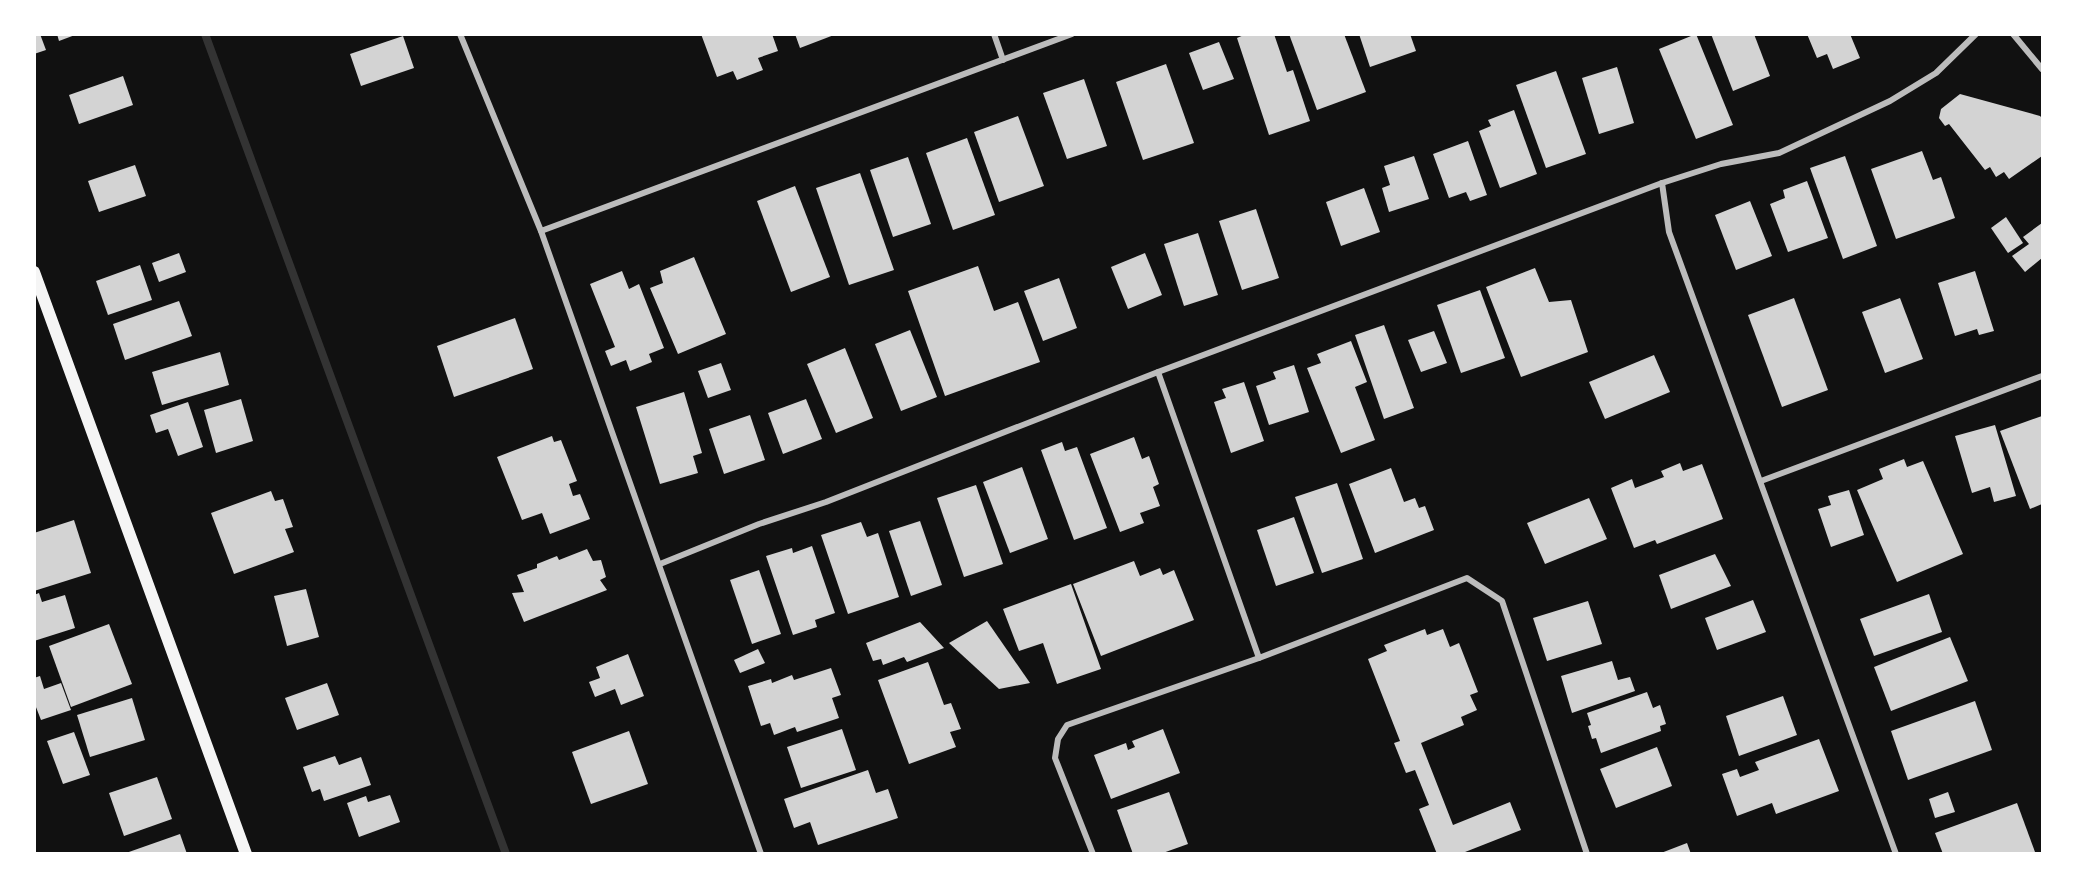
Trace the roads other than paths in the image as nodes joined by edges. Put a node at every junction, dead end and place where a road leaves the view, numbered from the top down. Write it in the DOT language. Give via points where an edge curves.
graph roads {
  1 [pos="460,34"];
  2 [pos="994,34"];
  3 [pos="1072,34"];
  4 [pos="1976,34"];
  5 [pos="2013,34"];
  6 [pos="1003,60"];
  7 [pos="2043,69"];
  8 [pos="1662,183"];
  9 [pos="541,231"];
  10 [pos="34,272"];
  11 [pos="1158,372"];
  12 [pos="2043,376"];
  13 [pos="1761,481"];
  14 [pos="660,564"];
  15 [pos="1259,658"];
  16 [pos="246,854"];
  17 [pos="761,854"];
  18 [pos="1093,854"];
  19 [pos="1587,854"];
  20 [pos="1896,854"];
  1 -- 9 [label="street"];
  2 -- 6 [label="street"];
  3 -- 6 [label="street"];
  4 -- 8 [label="street" via="1936,73 1890,101 1779,153 1721,164"];
  5 -- 7 [label="street"];
  6 -- 9 [label="street"];
  8 -- 11 [label="street"];
  8 -- 13 [label="street" via="1669,232"];
  9 -- 14 [label="street"];
  10 -- 16 [label="main road"];
  11 -- 14 [label="street"];
  11 -- 15 [label="street"];
  12 -- 13 [label="street"];
  13 -- 20 [label="street"];
  14 -- 17 [label="street"];
  15 -- 18 [label="street" via="1067,725 1058,740 1056,758"];
  15 -- 19 [label="street" via="1467,578 1502,601"];
}
